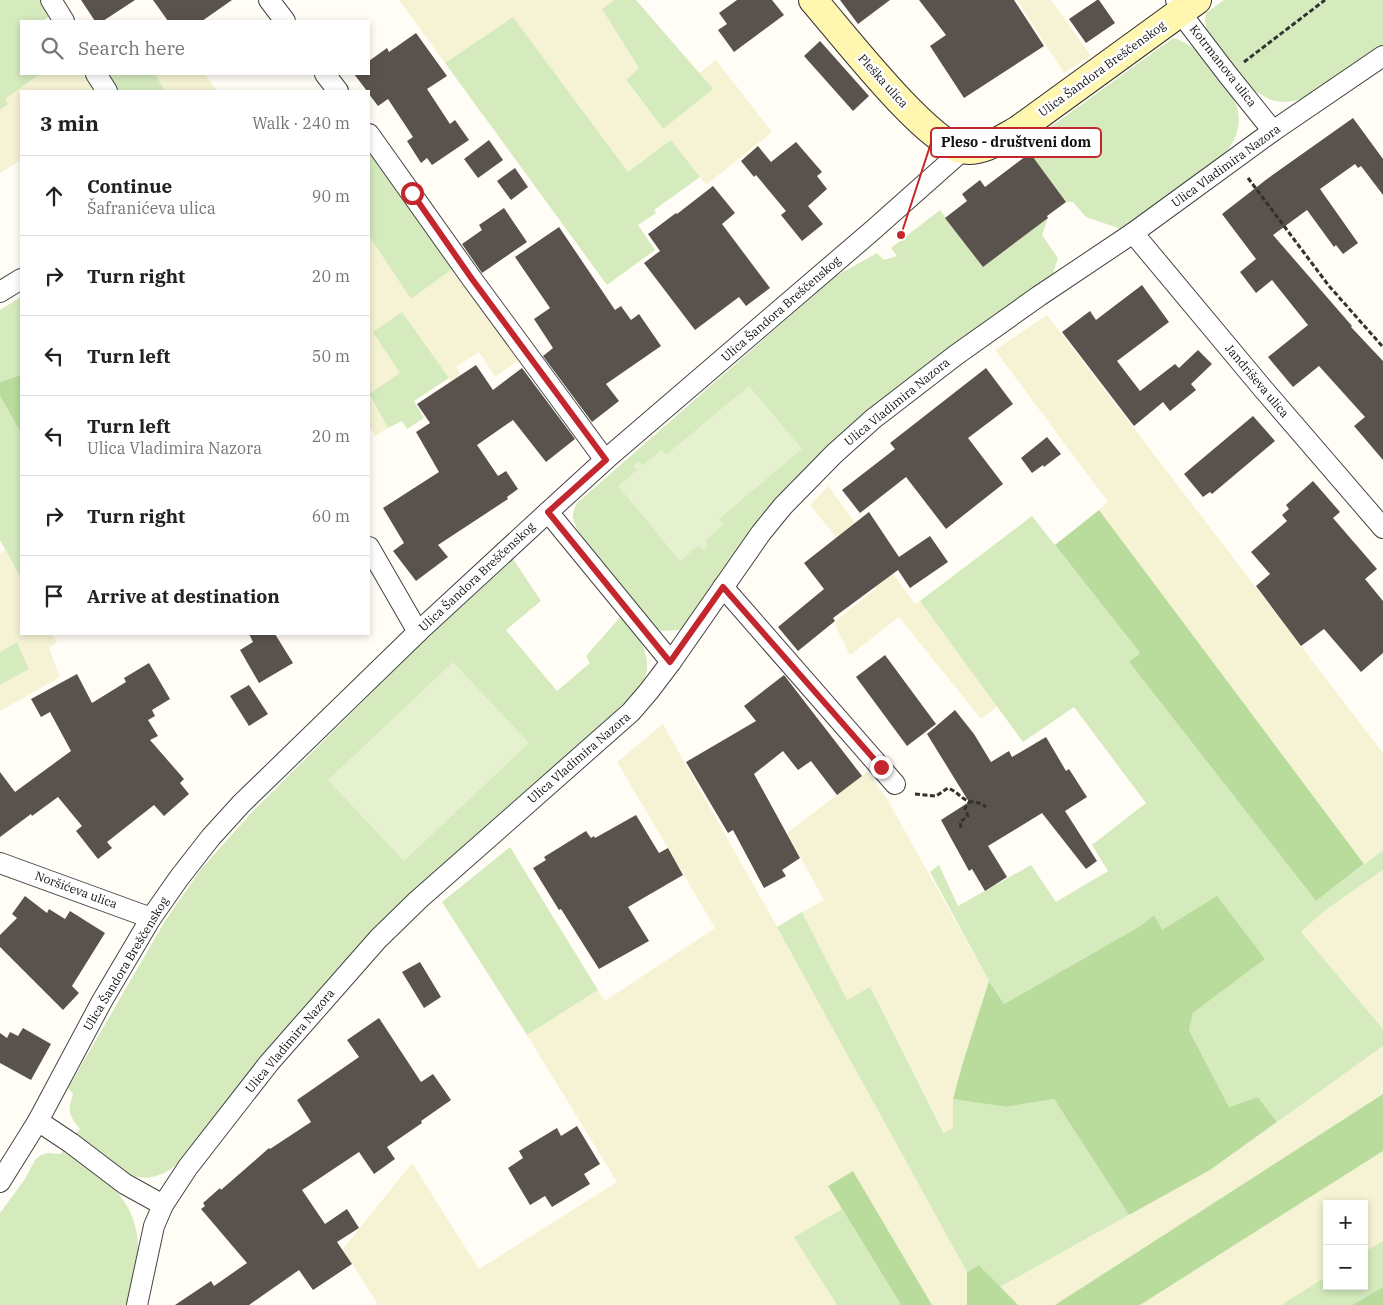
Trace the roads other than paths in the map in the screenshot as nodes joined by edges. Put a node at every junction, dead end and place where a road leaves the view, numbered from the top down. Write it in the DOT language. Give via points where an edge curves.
graph roads {
  1 [pos="51,0"];
  2 [pos="269,0"];
  3 [pos="813,0"];
  4 [pos="1185,3"];
  5 [pos="63,20"];
  6 [pos="284,20"];
  7 [pos="1383,56"];
  8 [pos="97,75"];
  9 [pos="106,90"];
  10 [pos="1273,131"];
  11 [pos="370,135"];
  12 [pos="963,150"];
  13 [pos="1133,233"];
  14 [pos="20,280"];
  15 [pos="0,292"];
  16 [pos="606,460"];
  17 [pos="548,512"];
  18 [pos="1383,528"];
  19 [pos="370,549"];
  20 [pos="723,587"];
  21 [pos="418,632"];
  22 [pos="670,662"];
  23 [pos="895,784"];
  24 [pos="0,863"];
  25 [pos="151,918"];
  26 [pos="38,1121"];
  27 [pos="0,1182"];
  28 [pos="163,1205"];
  29 [pos="136,1305"];
  1 -- 5 [label="street"];
  2 -- 6 [label="street"];
  3 -- 12 [label="street, Pleška ulica" via="935,136"];
  4 -- 10 [label="street, Kotrmanova ulica" via="1189,24"];
  4 -- 12 [label="street, Ulica Šandora Breščenskog" via="1018,130 986,146"];
  7 -- 10 [label="street, Ulica Vladimira Nazora"];
  8 -- 9 [label="street"];
  10 -- 13 [label="street, Ulica Vladimira Nazora"];
  11 -- 16 [label="street"];
  12 -- 16 [label="street, Ulica Šandora Breščenskog"];
  13 -- 18 [label="street, Jandriševa ulica"];
  13 -- 20 [label="street, Ulica Vladimira Nazora" via="956,355 873,419 783,506"];
  14 -- 15 [label="street"];
  16 -- 17 [label="street, Ulica Šandora Breščenskog"];
  17 -- 21 [label="street, Ulica Šandora Breščenskog"];
  17 -- 22 [label="street"];
  19 -- 21 [label="street"];
  20 -- 22 [label="street, Ulica Vladimira Nazora"];
  20 -- 23 [label="street"];
  21 -- 25 [label="street, Ulica Šandora Breščenskog" via="241,804 200,851"];
  22 -- 28 [label="street, Ulica Vladimira Nazora" via="616,727 456,865 378,939 269,1063 188,1167"];
  24 -- 25 [label="street, Noršićeva ulica"];
  25 -- 26 [label="street, Ulica Šandora Breščenskog"];
  26 -- 27 [label="street, Ulica Šandora Breščenskog"];
  26 -- 28 [label="street" via="125,1184"];
  28 -- 29 [label="street, Ulica Vladimira Nazora" via="154,1226"];
}
